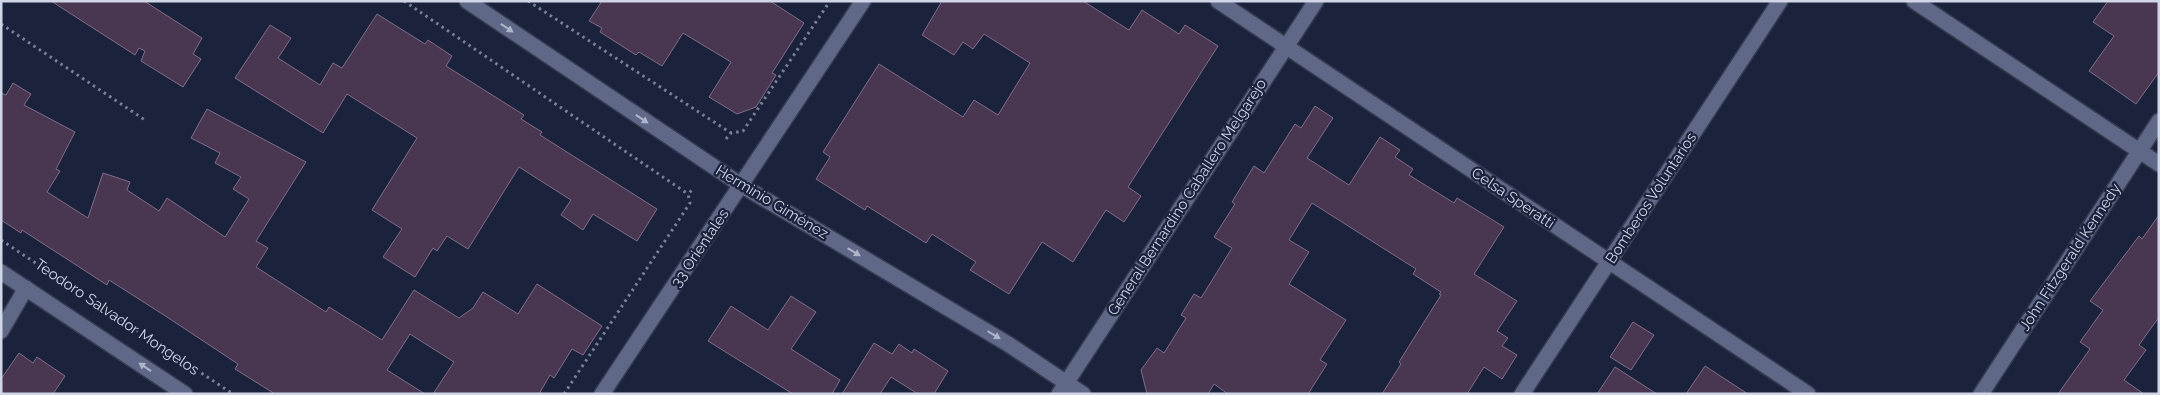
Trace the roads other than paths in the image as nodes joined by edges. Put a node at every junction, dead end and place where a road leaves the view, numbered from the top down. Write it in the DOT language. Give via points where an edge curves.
graph roads {
  1 [pos="467,1"];
  2 [pos="863,1"];
  3 [pos="1218,1"];
  4 [pos="1316,1"];
  5 [pos="1780,1"];
  6 [pos="1914,1"];
  7 [pos="1286,47"];
  8 [pos="2159,121"];
  9 [pos="2140,151"];
  10 [pos="2159,164"];
  11 [pos="741,185"];
  12 [pos="1609,262"];
  13 [pos="1,272"];
  14 [pos="26,288"];
  15 [pos="1,331"];
  16 [pos="1063,388"];
  17 [pos="185,394"];
  18 [pos="602,394"];
  19 [pos="1084,394"];
  20 [pos="1522,394"];
  21 [pos="1808,394"];
  22 [pos="1981,394"];
  1 -- 11 [label="street, Herminio Giménez, one-way"];
  2 -- 11 [label="street, 33 Orientales"];
  3 -- 7 [label="street, Celsa Speratti"];
  4 -- 7 [label="street, General Bernardino Caballero Melgarejo"];
  5 -- 12 [label="street, Bomberos Voluntarios"];
  6 -- 9 [label="street"];
  7 -- 12 [label="street, Celsa Speratti"];
  7 -- 16 [label="street, General Bernardino Caballero Melgarejo"];
  8 -- 9 [label="street, John Fitzgerald Kennedy"];
  9 -- 10 [label="street"];
  9 -- 22 [label="street, John Fitzgerald Kennedy"];
  11 -- 16 [label="street, Herminio Giménez, one-way" via="1008,344"];
  11 -- 18 [label="street, 33 Orientales"];
  12 -- 20 [label="street, Bomberos Voluntarios"];
  12 -- 21 [label="street, Celsa Speratti"];
  13 -- 14 [label="street, Teodoro Salvador Mongelos"];
  14 -- 15 [label="street"];
  17 -- 14 [label="street, Teodoro Salvador Mongelos, one-way"];
  16 -- 19 [label="street, Herminio Giménez"];
}
